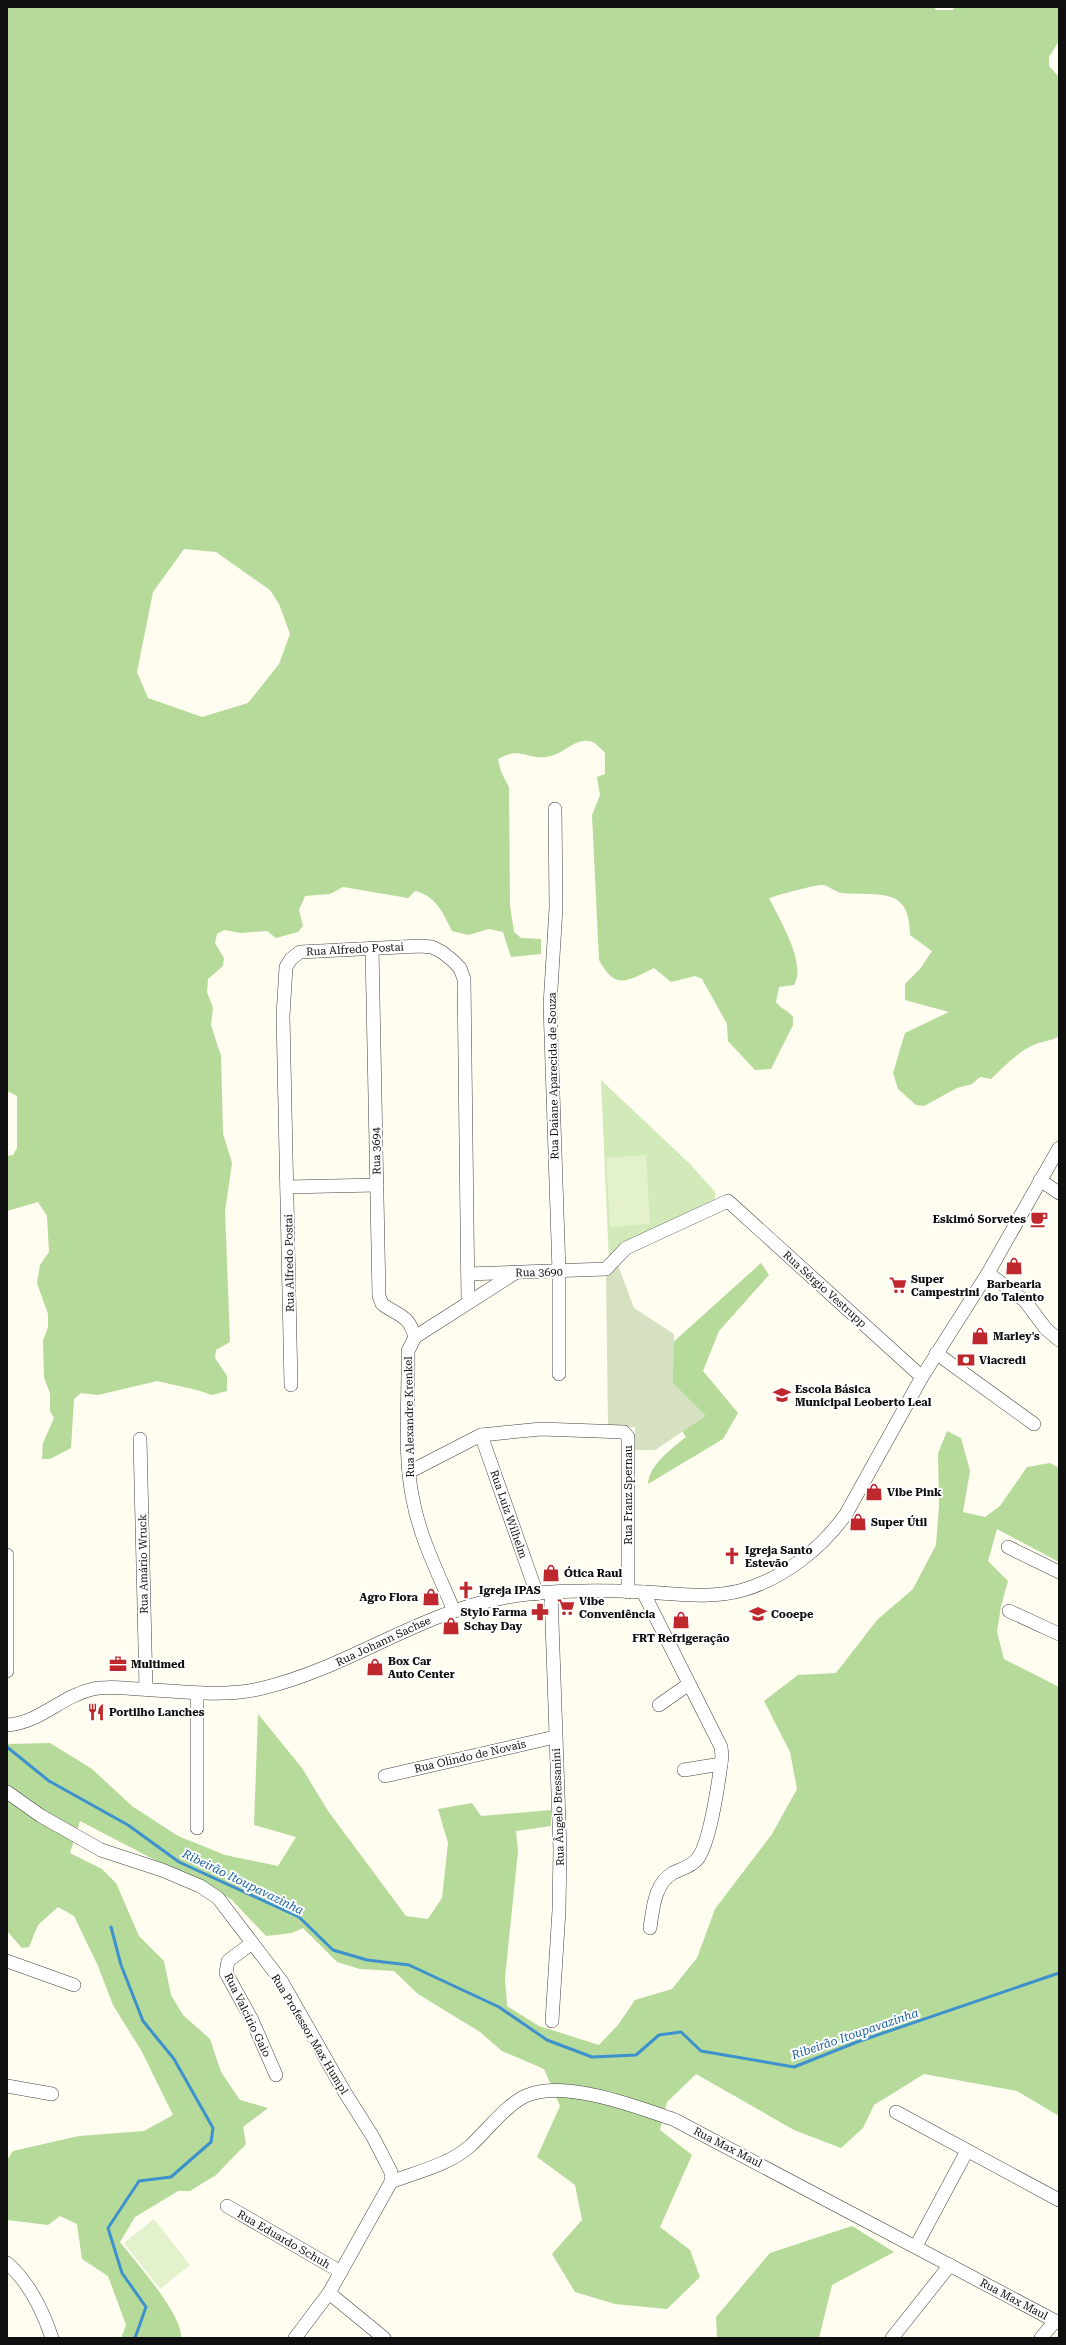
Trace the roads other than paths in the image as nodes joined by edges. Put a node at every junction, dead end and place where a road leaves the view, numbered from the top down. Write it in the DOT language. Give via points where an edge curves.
graph roads {
  1 [pos="554,809"];
  2 [pos="372,948"];
  3 [pos="1059,1148"];
  4 [pos="1040,1180"];
  5 [pos="377,1185"];
  6 [pos="287,1187"];
  7 [pos="1059,1193"];
  8 [pos="609,1268"];
  9 [pos="559,1271"];
  10 [pos="516,1272"];
  11 [pos="988,1273"];
  12 [pos="468,1274"];
  13 [pos="468,1302"];
  14 [pos="415,1337"];
  15 [pos="1059,1340"];
  16 [pos="936,1353"];
  17 [pos="558,1374"];
  18 [pos="922,1377"];
  19 [pos="291,1385"];
  20 [pos="1034,1424"];
  21 [pos="481,1435"];
  22 [pos="140,1439"];
  23 [pos="408,1472"];
  24 [pos="1008,1547"];
  25 [pos="7,1555"];
  26 [pos="1059,1572"];
  27 [pos="628,1592"];
  28 [pos="643,1592"];
  29 [pos="551,1593"];
  30 [pos="537,1594"];
  31 [pos="454,1611"];
  32 [pos="1010,1611"];
  33 [pos="1059,1634"];
  34 [pos="7,1671"];
  35 [pos="689,1684"];
  36 [pos="146,1689"];
  37 [pos="197,1693"];
  38 [pos="659,1705"];
  39 [pos="7,1725"];
  40 [pos="555,1737"];
  41 [pos="721,1764"];
  42 [pos="684,1770"];
  43 [pos="385,1776"];
  44 [pos="7,1792"];
  45 [pos="197,1828"];
  46 [pos="650,1928"];
  47 [pos="252,1943"];
  48 [pos="7,1961"];
  49 [pos="74,1985"];
  50 [pos="552,2021"];
  51 [pos="276,2075"];
  52 [pos="7,2086"];
  53 [pos="52,2094"];
  54 [pos="896,2112"];
  55 [pos="967,2151"];
  56 [pos="392,2182"];
  57 [pos="1059,2200"];
  58 [pos="227,2206"];
  59 [pos="916,2246"];
  60 [pos="7,2264"];
  61 [pos="950,2265"];
  62 [pos="341,2272"];
  63 [pos="329,2293"];
  64 [pos="1057,2322"];
  65 [pos="52,2338"];
  66 [pos="295,2338"];
  67 [pos="384,2338"];
  68 [pos="892,2338"];
  69 [pos="1041,2338"];
  1 -- 9 [label="street, Rua Daiane Aparecida de Souza" via="556,908 550,1005"];
  2 -- 5 [label="street, Rua 3694"];
  2 -- 6 [label="street, Rua Alfredo Postai" via="300,952 290,959 286,967 283,1016"];
  2 -- 12 [label="street, Rua Alfredo Postai" via="432,947 452,960 460,968 464,979"];
  3 -- 4 [label="street, Rua Johann Sachse"];
  4 -- 7 [label="street"];
  4 -- 11 [label="street, Rua Johann Sachse"];
  5 -- 6 [label="street"];
  5 -- 14 [label="street, Rua 3694" via="379,1296 382,1304 401,1313 411,1322"];
  6 -- 19 [label="street, Rua Alfredo Postai"];
  8 -- 9 [label="street, Rua 3690"];
  8 -- 18 [label="street, Rua Sérgio Vestrupp" via="626,1248 728,1202"];
  9 -- 10 [label="street, Rua 3690"];
  9 -- 17 [label="street, Rua Daiane Aparecida de Souza"];
  10 -- 12 [label="street, Rua 3690"];
  10 -- 13 [label="street"];
  11 -- 15 [label="street" via="1025,1301 1046,1329"];
  11 -- 16 [label="street, Rua Johann Sachse"];
  12 -- 13 [label="street, Rua Alfredo Postai"];
  13 -- 14 [label="street"];
  14 -- 23 [label="street, Rua Alexandre Krenkel" via="408,1351"];
  16 -- 18 [label="street, Rua Johann Sachse"];
  16 -- 20 [label="street"];
  18 -- 28 [label="street, Rua Johann Sachse" via="846,1514 809,1553 772,1579 742,1590 713,1595"];
  21 -- 23 [label="street, Rua Franz Spernau"];
  21 -- 27 [label="street, Rua Franz Spernau" via="541,1429 626,1434"];
  21 -- 30 [label="street, Rua Luiz Wilhelm"];
  22 -- 36 [label="street, Rua Amário Wruck"];
  23 -- 31 [label="street, Rua Alexandre Krenkel" via="420,1528"];
  24 -- 26 [label="street"];
  25 -- 34 [label="street"];
  27 -- 28 [label="street, Rua Johann Sachse"];
  27 -- 29 [label="street, Rua Johann Sachse"];
  28 -- 35 [label="street"];
  29 -- 30 [label="street, Rua Johann Sachse"];
  29 -- 40 [label="street, Rua Ângelo Bressanini"];
  30 -- 31 [label="street, Rua Johann Sachse" via="503,1598"];
  31 -- 37 [label="street, Rua Johann Sachse" via="420,1623 343,1660 287,1682 241,1692"];
  32 -- 33 [label="street"];
  35 -- 38 [label="street"];
  35 -- 41 [label="street" via="721,1747"];
  36 -- 37 [label="street, Rua Johann Sachse"];
  36 -- 39 [label="street, Rua Johann Sachse" via="106,1687 90,1690 25,1723"];
  37 -- 45 [label="street"];
  40 -- 43 [label="street, Rua Olindo de Novais"];
  40 -- 50 [label="street, Rua Ângelo Bressanini" via="560,1850"];
  41 -- 42 [label="street"];
  41 -- 46 [label="street" via="706,1839 700,1855 695,1862 671,1874 663,1882 656,1896"];
  44 -- 47 [label="street, Rua Professor Max Humpl" via="41,1816 101,1850 162,1870 200,1886 218,1898"];
  47 -- 51 [label="street, Rua Valcírio Gaio" via="228,1961 226,1973 252,2020"];
  47 -- 56 [label="street, Rua Professor Max Humpl" via="282,1982 373,2137 391,2172"];
  48 -- 49 [label="street"];
  52 -- 53 [label="street"];
  54 -- 55 [label="street"];
  55 -- 57 [label="street"];
  55 -- 59 [label="street"];
  56 -- 59 [label="street, Rua Max Maul" via="458,2155 527,2095 542,2092 588,2094 675,2120"];
  56 -- 62 [label="street"];
  58 -- 62 [label="street, Rua Eduardo Schuh"];
  59 -- 61 [label="street, Rua Max Maul"];
  60 -- 65 [label="street" via="18,2273 30,2289"];
  61 -- 64 [label="street, Rua Max Maul"];
  61 -- 68 [label="street"];
  62 -- 63 [label="street"];
  63 -- 66 [label="street"];
  63 -- 67 [label="street"];
  64 -- 69 [label="street"];
}
